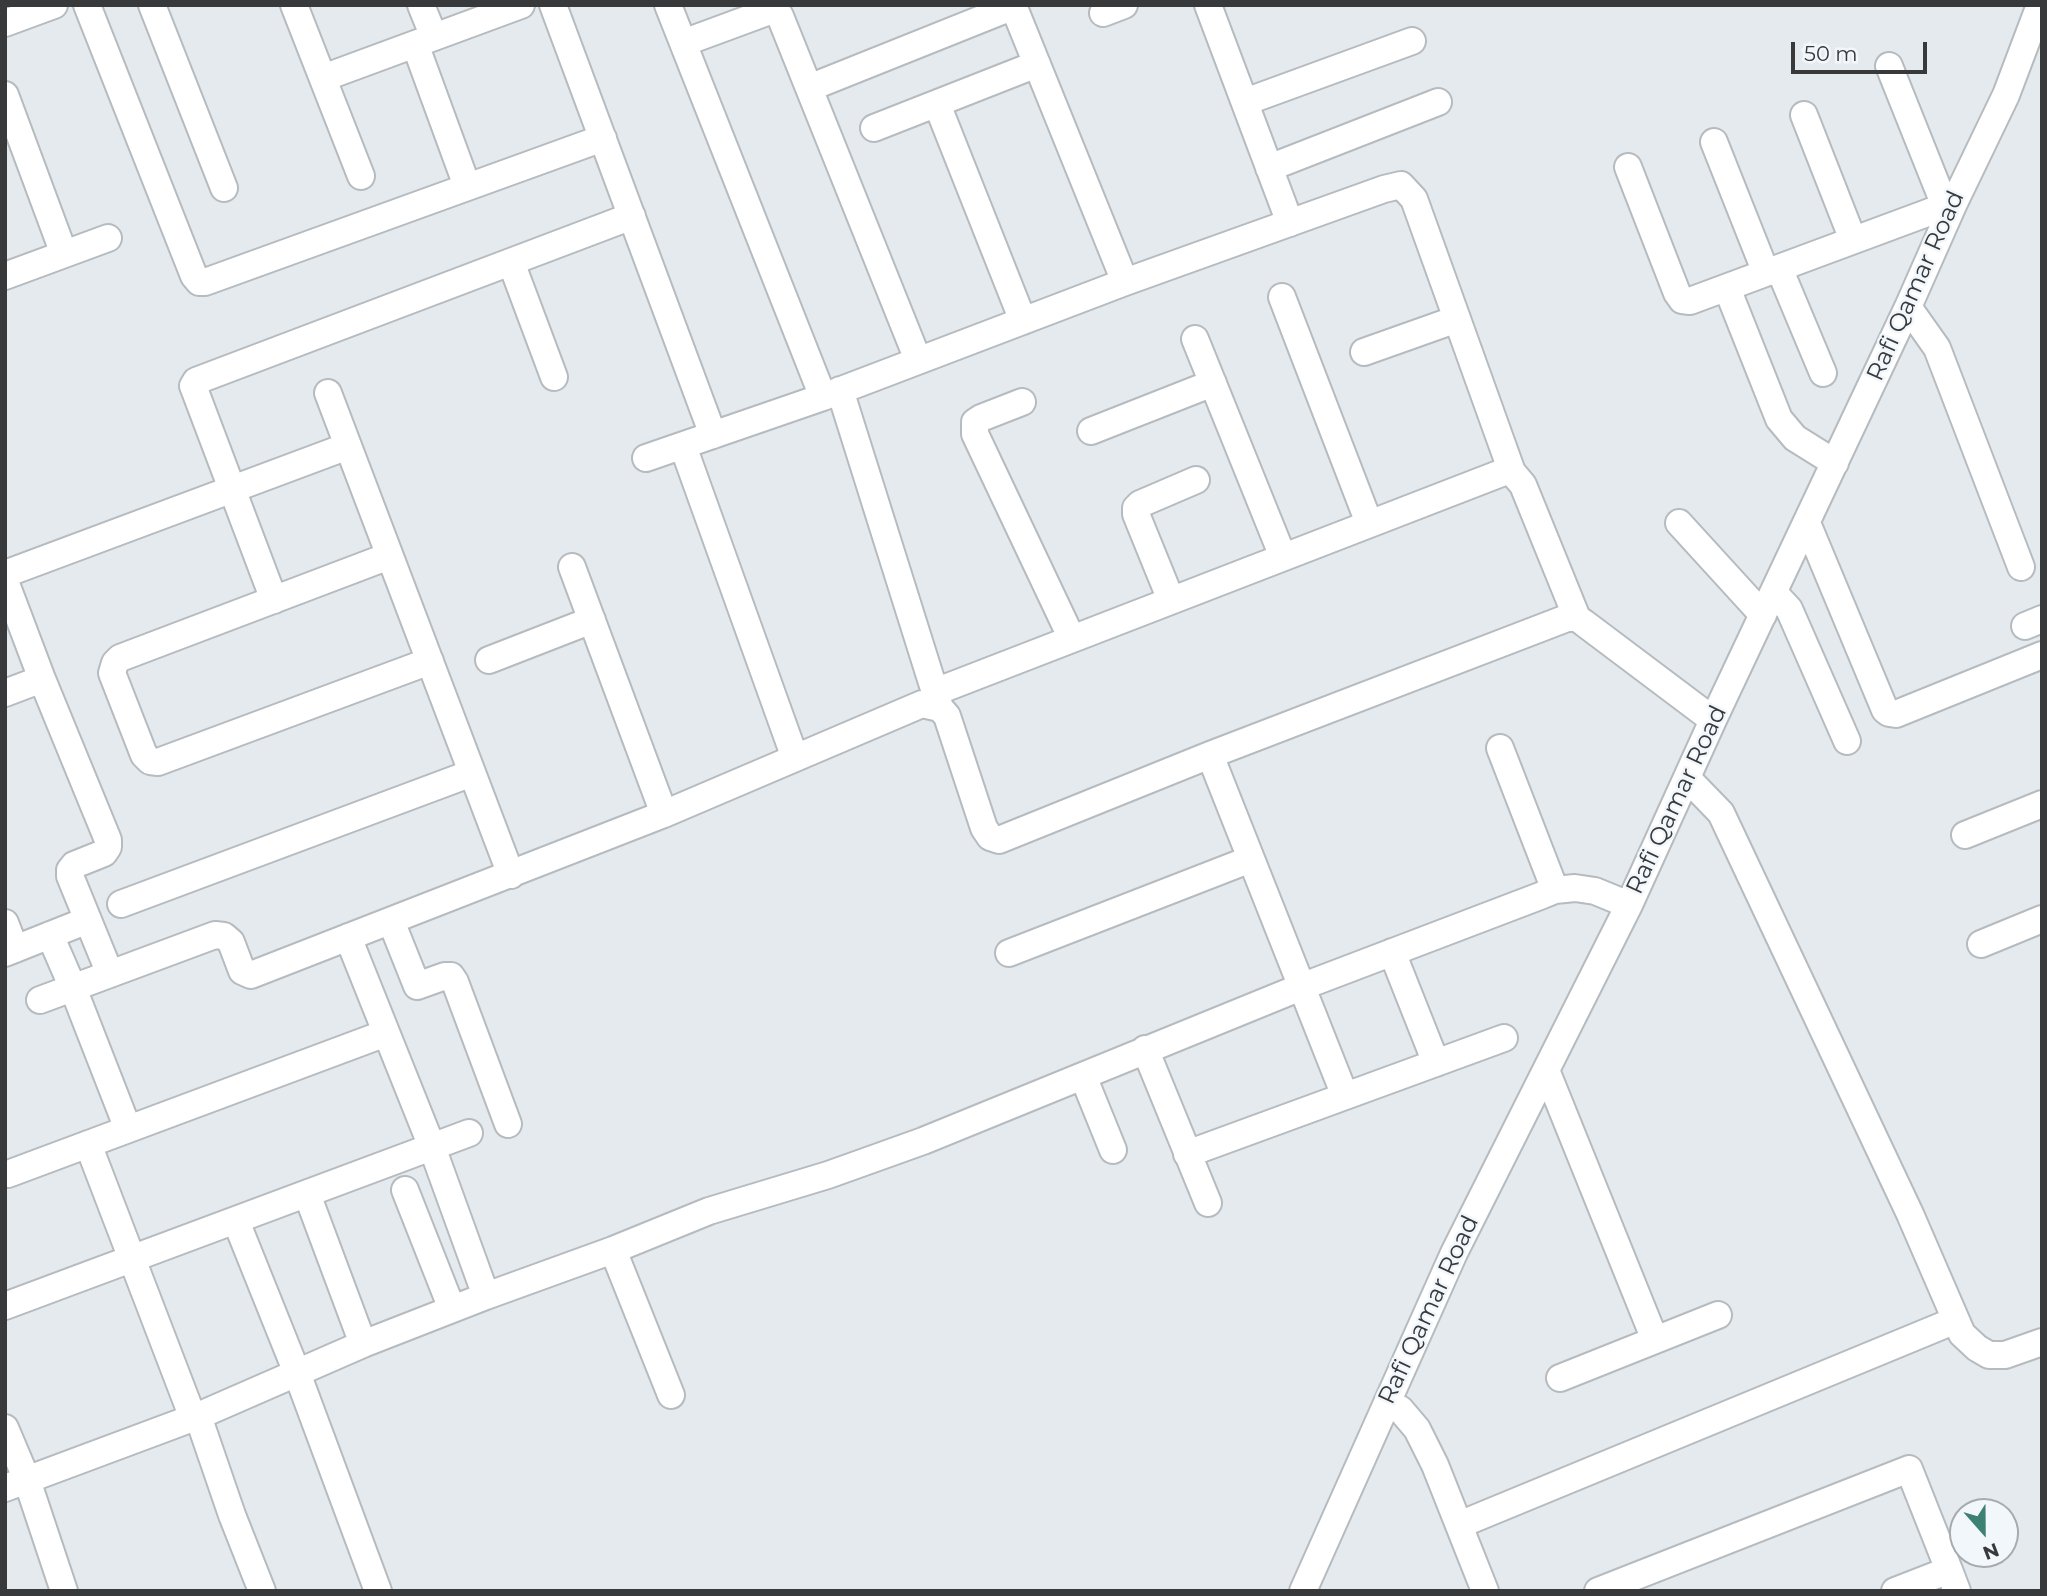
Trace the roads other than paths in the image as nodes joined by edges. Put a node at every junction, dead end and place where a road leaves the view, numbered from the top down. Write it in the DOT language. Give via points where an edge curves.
graph roads {
  1 [pos="54,5"];
  2 [pos="88,5"];
  3 [pos="152,5"];
  4 [pos="294,5"];
  5 [pos="421,5"];
  6 [pos="521,5"];
  7 [pos="553,5"];
  8 [pos="668,5"];
  9 [pos="1208,5"];
  10 [pos="2040,5"];
  11 [pos="1014,6"];
  12 [pos="5,23"];
  13 [pos="2036,40"];
  14 [pos="424,41"];
  15 [pos="1412,41"];
  16 [pos="683,43"];
  17 [pos="1037,64"];
  18 [pos="1889,66"];
  19 [pos="323,78"];
  20 [pos="809,88"];
  21 [pos="5,95"];
  22 [pos="1245,102"];
  23 [pos="1438,102"];
  24 [pos="937,104"];
  25 [pos="1804,114"];
  26 [pos="874,128"];
  27 [pos="603,138"];
  28 [pos="1714,142"];
  29 [pos="1628,167"];
  30 [pos="1269,168"];
  31 [pos="361,176"];
  32 [pos="467,186"];
  33 [pos="224,188"];
  34 [pos="1949,204"];
  35 [pos="632,216"];
  36 [pos="1290,223"];
  37 [pos="108,239"];
  38 [pos="1853,240"];
  39 [pos="64,254"];
  40 [pos="511,262"];
  41 [pos="1772,271"];
  42 [pos="5,276"];
  43 [pos="1125,282"];
  44 [pos="1727,288"];
  45 [pos="1282,297"];
  46 [pos="1908,307"];
  47 [pos="1457,318"];
  48 [pos="1023,321"];
  49 [pos="1195,339"];
  50 [pos="1364,352"];
  51 [pos="918,360"];
  52 [pos="1824,373"];
  53 [pos="554,377"];
  54 [pos="1213,383"];
  55 [pos="328,393"];
  56 [pos="831,394"];
  57 [pos="1022,402"];
  58 [pos="1091,431"];
  59 [pos="713,435"];
  60 [pos="348,446"];
  61 [pos="683,446"];
  62 [pos="646,458"];
  63 [pos="1835,463"];
  64 [pos="1512,472"];
  65 [pos="1196,480"];
  66 [pos="232,490"];
  67 [pos="1369,523"];
  68 [pos="1678,523"];
  69 [pos="1807,523"];
  70 [pos="389,556"];
  71 [pos="1283,557"];
  72 [pos="572,567"];
  73 [pos="2021,567"];
  74 [pos="5,574"];
  75 [pos="5,580"];
  76 [pos="274,600"];
  77 [pos="1171,600"];
  78 [pos="1769,604"];
  79 [pos="1577,618"];
  80 [pos="592,620"];
  81 [pos="1072,639"];
  82 [pos="2042,655"];
  83 [pos="489,660"];
  84 [pos="430,661"];
  85 [pos="42,679"];
  86 [pos="5,693"];
  87 [pos="938,700"];
  88 [pos="1713,720"];
  89 [pos="1847,741"];
  90 [pos="1500,748"];
  91 [pos="1210,755"];
  92 [pos="795,758"];
  93 [pos="472,773"];
  94 [pos="1688,779"];
  95 [pos="2042,804"];
  96 [pos="664,814"];
  97 [pos="1965,835"];
  98 [pos="1251,859"];
  99 [pos="510,875"];
  100 [pos="1555,890"];
  101 [pos="121,904"];
  102 [pos="1629,905"];
  103 [pos="2042,919"];
  104 [pos="88,920"];
  105 [pos="391,921"];
  106 [pos="5,923"];
  107 [pos="50,935"];
  108 [pos="348,937"];
  109 [pos="1981,944"];
  110 [pos="10,951"];
  111 [pos="1392,952"];
  112 [pos="1009,953"];
  113 [pos="110,974"];
  114 [pos="1301,987"];
  115 [pos="74,988"];
  116 [pos="40,1000"];
  117 [pos="386,1033"];
  118 [pos="1504,1038"];
  119 [pos="1145,1049"];
  120 [pos="1436,1063"];
  121 [pos="1546,1070"];
  122 [pos="1083,1076"];
  123 [pos="1345,1096"];
  124 [pos="508,1124"];
  125 [pos="128,1129"];
  126 [pos="469,1133"];
  127 [pos="88,1144"];
  128 [pos="432,1147"];
  129 [pos="1113,1150"];
  130 [pos="1187,1154"];
  131 [pos="8,1174"];
  132 [pos="405,1190"];
  133 [pos="307,1194"];
  134 [pos="1208,1203"];
  135 [pos="236,1222"];
  136 [pos="613,1250"];
  137 [pos="132,1260"];
  138 [pos="486,1296"];
  139 [pos="5,1306"];
  140 [pos="452,1309"];
  141 [pos="1718,1315"];
  142 [pos="1956,1320"];
  143 [pos="1655,1340"];
  144 [pos="363,1344"];
  145 [pos="2040,1348"];
  146 [pos="297,1373"];
  147 [pos="1560,1378"];
  148 [pos="671,1395"];
  149 [pos="1387,1403"];
  150 [pos="196,1417"];
  151 [pos="5,1428"];
  152 [pos="16,1484"];
  153 [pos="1459,1525"];
  154 [pos="1953,1581"];
  155 [pos="1300,1589"];
  156 [pos="64,1591"];
  157 [pos="262,1591"];
  158 [pos="378,1591"];
  159 [pos="1485,1591"];
  160 [pos="1598,1591"];
  161 [pos="1895,1591"];
  1 -- 12 [label="street"];
  2 -- 32 [label="street" via="199,282"];
  3 -- 33 [label="street"];
  4 -- 19 [label="street"];
  5 -- 14 [label="street"];
  6 -- 14 [label="street"];
  7 -- 27 [label="street"];
  8 -- 16 [label="street"];
  9 -- 22 [label="street"];
  10 -- 13 [label="street, Rafi Qamar Road"];
  11 -- 17 [label="street"];
  11 -- 20 [label="street"];
  13 -- 34 [label="street, Rafi Qamar Road"];
  14 -- 19 [label="street"];
  14 -- 32 [label="street"];
  15 -- 22 [label="street"];
  16 -- 20 [label="street" via="775,12"];
  16 -- 56 [label="street"];
  17 -- 24 [label="street"];
  17 -- 43 [label="street"];
  18 -- 34 [label="street"];
  19 -- 31 [label="street"];
  20 -- 51 [label="street"];
  21 -- 39 [label="street"];
  22 -- 30 [label="street"];
  23 -- 30 [label="street"];
  24 -- 26 [label="street"];
  24 -- 48 [label="street"];
  25 -- 38 [label="street"];
  27 -- 32 [label="street"];
  27 -- 35 [label="street"];
  28 -- 41 [label="street"];
  29 -- 44 [label="street" via="1682,300 1690,302"];
  30 -- 36 [label="street"];
  34 -- 38 [label="street"];
  34 -- 46 [label="street, Rafi Qamar Road"];
  35 -- 40 [label="street"];
  35 -- 59 [label="street"];
  36 -- 43 [label="street"];
  36 -- 47 [label="street" via="1401,185 1414,199"];
  37 -- 39 [label="street"];
  38 -- 41 [label="street"];
  39 -- 42 [label="street"];
  40 -- 53 [label="street"];
  40 -- 66 [label="street" via="196,381 193,386"];
  41 -- 44 [label="street"];
  41 -- 52 [label="street"];
  43 -- 48 [label="street"];
  44 -- 63 [label="street" via="1779,419 1795,438"];
  45 -- 67 [label="street"];
  46 -- 63 [label="street, Rafi Qamar Road"];
  46 -- 73 [label="street" via="1937,348"];
  47 -- 50 [label="street"];
  47 -- 64 [label="street"];
  48 -- 51 [label="street"];
  49 -- 54 [label="street"];
  51 -- 56 [label="street"];
  54 -- 58 [label="street"];
  54 -- 71 [label="street"];
  55 -- 60 [label="street"];
  56 -- 59 [label="street"];
  56 -- 87 [label="street"];
  57 -- 81 [label="street" via="981,418 974,428"];
  59 -- 61 [label="street"];
  60 -- 66 [label="street"];
  60 -- 70 [label="street"];
  61 -- 62 [label="street"];
  61 -- 92 [label="street"];
  63 -- 69 [label="street, Rafi Qamar Road"];
  64 -- 67 [label="street"];
  64 -- 79 [label="street" via="1523,485"];
  65 -- 77 [label="street" via="1136,508"];
  66 -- 74 [label="street"];
  66 -- 76 [label="street"];
  67 -- 71 [label="street"];
  68 -- 78 [label="street"];
  69 -- 78 [label="street, Rafi Qamar Road"];
  69 -- 82 [label="street" via="1889,713"];
  70 -- 76 [label="street"];
  70 -- 84 [label="street"];
  71 -- 77 [label="street"];
  72 -- 80 [label="street"];
  75 -- 85 [label="street"];
  76 -- 84 [label="street" via="114,663 112,673 150,761 158,762"];
  77 -- 81 [label="street"];
  78 -- 88 [label="street, Rafi Qamar Road"];
  78 -- 89 [label="street" via="1789,609"];
  79 -- 88 [label="street"];
  79 -- 91 [label="street"];
  80 -- 83 [label="street"];
  80 -- 96 [label="street"];
  81 -- 87 [label="street"];
  84 -- 93 [label="street"];
  85 -- 86 [label="street"];
  85 -- 104 [label="street" via="108,840 104,853 74,864 70,870"];
  87 -- 91 [label="street" via="952,727 984,828 999,840"];
  87 -- 92 [label="street"];
  88 -- 94 [label="street, Rafi Qamar Road"];
  90 -- 100 [label="street"];
  91 -- 98 [label="street"];
  92 -- 96 [label="street"];
  93 -- 99 [label="street"];
  93 -- 101 [label="street"];
  94 -- 102 [label="street, Rafi Qamar Road"];
  94 -- 142 [label="street" via="1721,813"];
  95 -- 97 [label="street"];
  96 -- 99 [label="street"];
  98 -- 112 [label="street"];
  98 -- 114 [label="street"];
  99 -- 105 [label="street"];
  100 -- 102 [label="street" via="1595,891"];
  100 -- 111 [label="street"];
  102 -- 121 [label="street, Rafi Qamar Road"];
  103 -- 109 [label="street"];
  104 -- 107 [label="street"];
  104 -- 113 [label="street"];
  105 -- 108 [label="street"];
  105 -- 124 [label="street" via="417,986 445,976 454,982"];
  106 -- 110 [label="street"];
  107 -- 110 [label="street"];
  107 -- 115 [label="street"];
  108 -- 113 [label="street" via="251,975 242,971 231,942 215,935"];
  108 -- 117 [label="street"];
  111 -- 114 [label="street"];
  111 -- 120 [label="street"];
  113 -- 115 [label="street"];
  114 -- 119 [label="street"];
  114 -- 123 [label="street"];
  115 -- 116 [label="street"];
  115 -- 125 [label="street"];
  117 -- 125 [label="street"];
  117 -- 128 [label="street"];
  118 -- 120 [label="street"];
  119 -- 122 [label="street"];
  119 -- 130 [label="street"];
  120 -- 123 [label="street"];
  121 -- 143 [label="street"];
  121 -- 149 [label="street, Rafi Qamar Road" via="1454,1253"];
  122 -- 129 [label="street"];
  122 -- 136 [label="street" via="923,1141 709,1211"];
  123 -- 130 [label="street"];
  125 -- 127 [label="street"];
  126 -- 128 [label="street"];
  127 -- 131 [label="street"];
  127 -- 137 [label="street"];
  128 -- 133 [label="street"];
  128 -- 138 [label="street"];
  130 -- 134 [label="street"];
  132 -- 140 [label="street"];
  133 -- 135 [label="street"];
  133 -- 144 [label="street"];
  135 -- 137 [label="street"];
  135 -- 146 [label="street"];
  136 -- 138 [label="street"];
  136 -- 148 [label="street"];
  137 -- 139 [label="street"];
  137 -- 150 [label="street"];
  138 -- 140 [label="street"];
  140 -- 144 [label="street"];
  141 -- 143 [label="street"];
  142 -- 145 [label="street" via="1962,1334 1989,1355"];
  142 -- 153 [label="street"];
  143 -- 147 [label="street"];
  144 -- 146 [label="street"];
  146 -- 150 [label="street"];
  146 -- 158 [label="street"];
  149 -- 153 [label="street" via="1400,1409 1417,1429"];
  149 -- 155 [label="street, Rafi Qamar Road"];
  150 -- 152 [label="street"];
  150 -- 157 [label="street"];
  151 -- 152 [label="street"];
  152 -- 156 [label="street"];
  153 -- 159 [label="street"];
  154 -- 160 [label="street" via="1909,1469"];
  154 -- 161 [label="street"];
}
